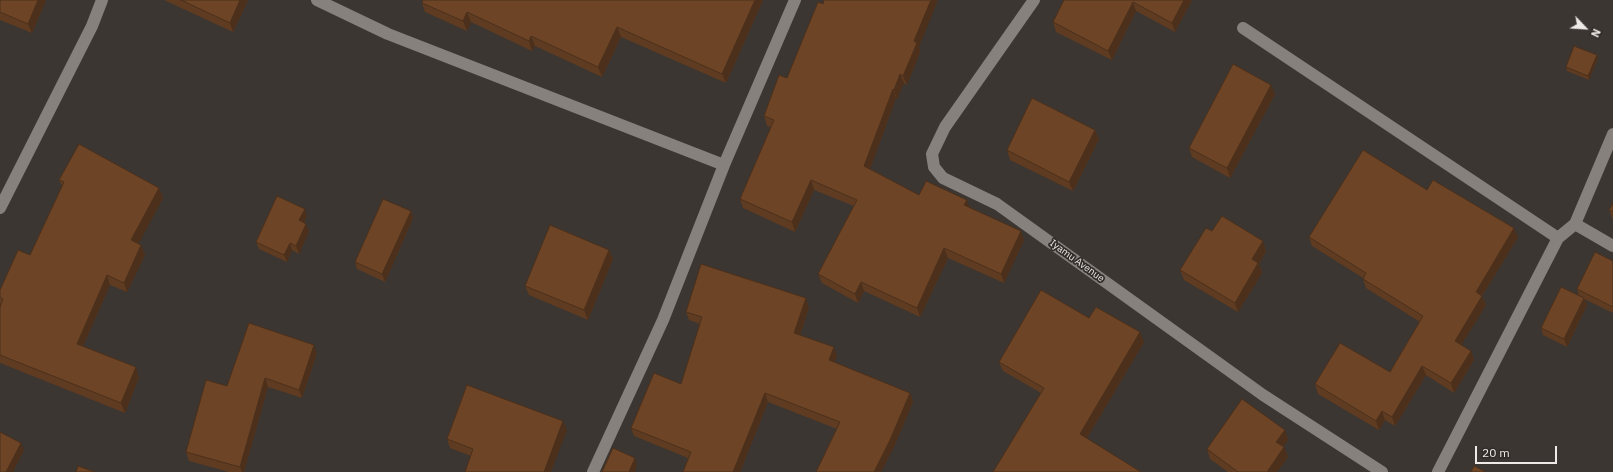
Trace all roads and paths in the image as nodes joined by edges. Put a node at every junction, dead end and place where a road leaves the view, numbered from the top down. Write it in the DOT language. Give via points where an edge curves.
graph roads {
  1 [pos="102,0"];
  2 [pos="317,0"];
  3 [pos="795,0"];
  4 [pos="1034,0"];
  5 [pos="1243,28"];
  6 [pos="1613,134"];
  7 [pos="724,165"];
  8 [pos="0,208"];
  9 [pos="1575,224"];
  10 [pos="1558,238"];
  11 [pos="1613,246"];
  12 [pos="593,472"];
  13 [pos="1382,472"];
  14 [pos="1438,472"];
  1 -- 8 [label="street" via="92,26"];
  2 -- 7 [label="street" via="388,34"];
  3 -- 7 [label="street"];
  4 -- 13 [label="street, Iyamu Avenue" via="945,127 932,154 934,167 943,178 998,204 1263,395"];
  5 -- 10 [label="street"];
  6 -- 9 [label="street"];
  7 -- 12 [label="street" via="663,320"];
  9 -- 10 [label="street"];
  9 -- 11 [label="street"];
  10 -- 14 [label="street"];
}
